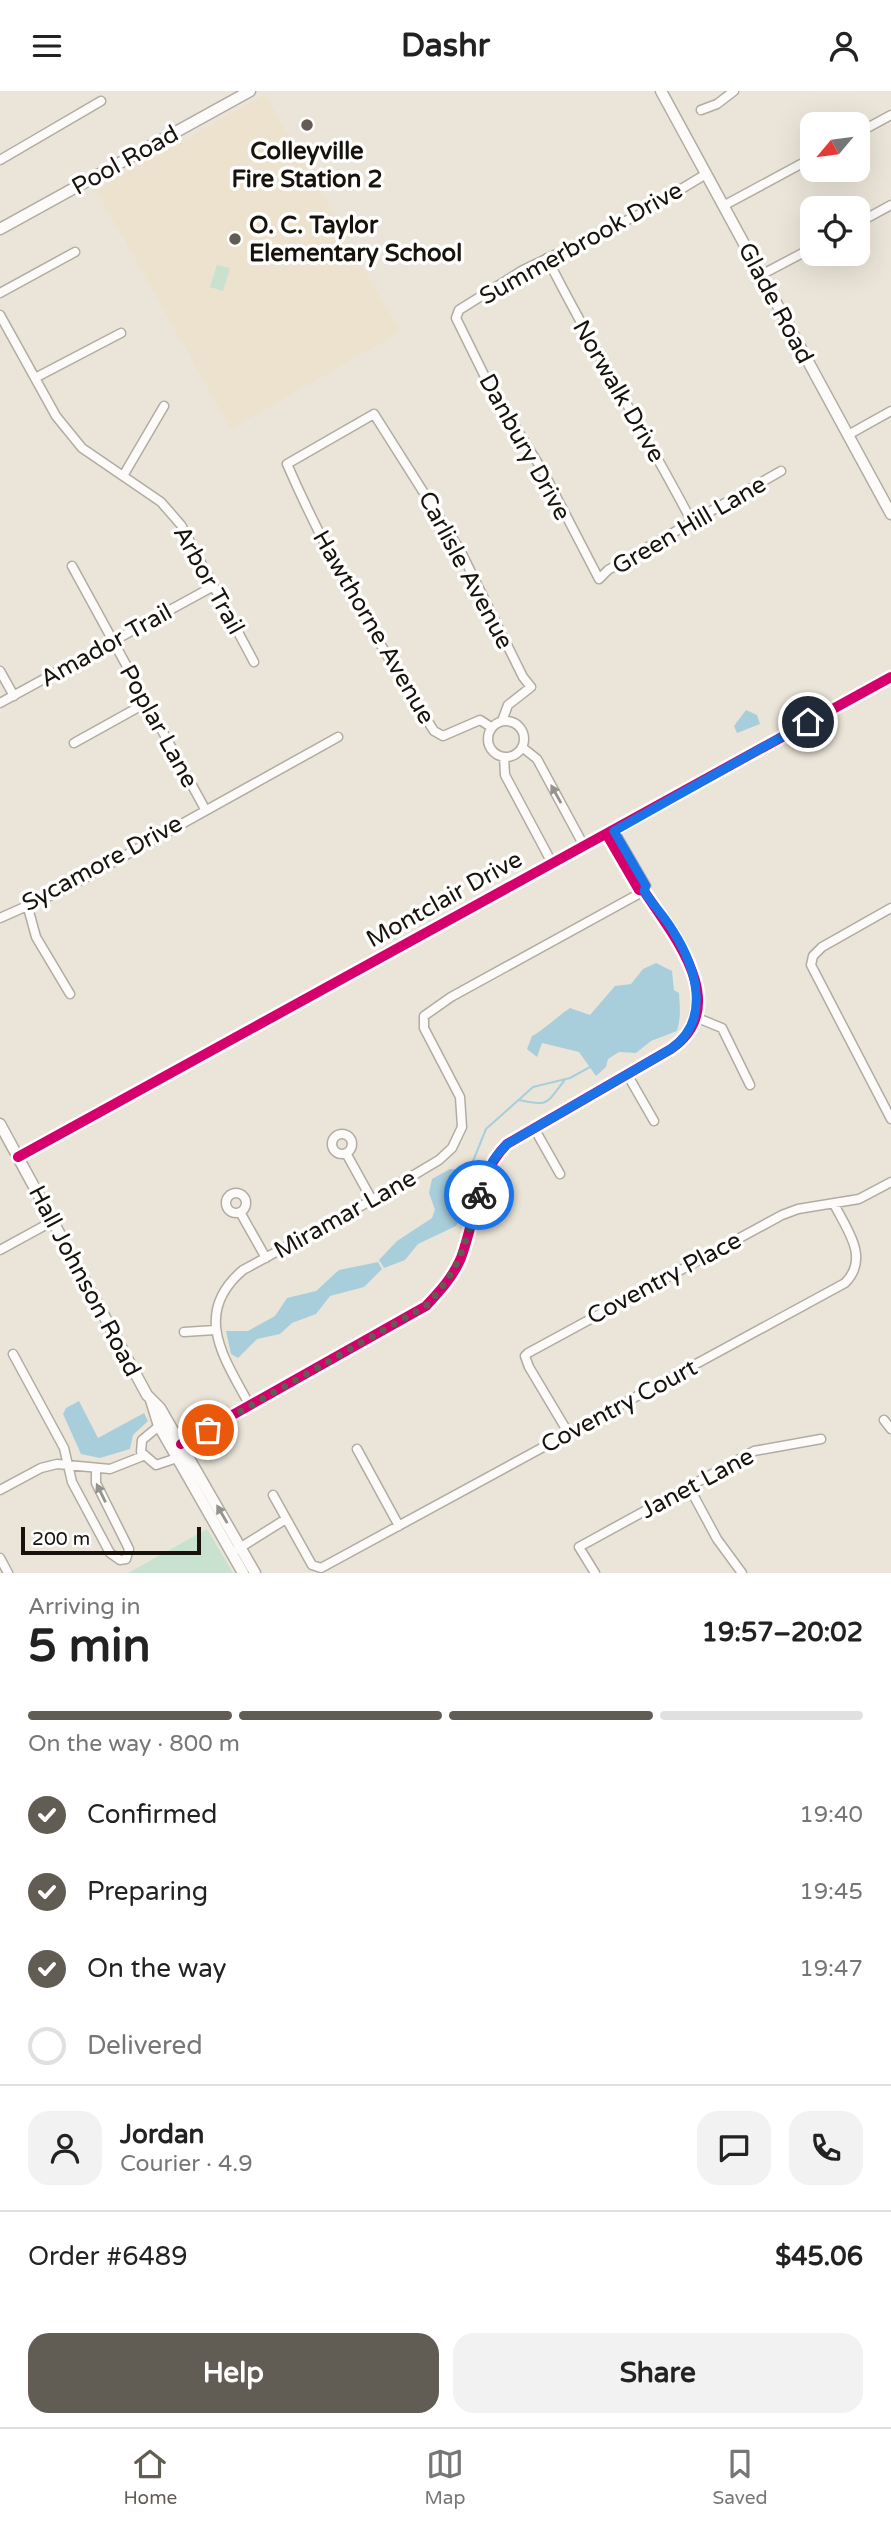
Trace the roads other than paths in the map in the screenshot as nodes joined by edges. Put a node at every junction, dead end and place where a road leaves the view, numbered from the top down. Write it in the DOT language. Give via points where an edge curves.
graph roads {
  1 [pos="250,91"];
  2 [pos="661,91"];
  3 [pos="734,91"];
  4 [pos="101,101"];
  5 [pos="701,110"];
  6 [pos="891,115"];
  7 [pos="870,126"];
  8 [pos="0,160"];
  9 [pos="800,164"];
  10 [pos="706,174"];
  11 [pos="891,205"];
  12 [pos="723,206"];
  13 [pos="870,216"];
  14 [pos="0,229"];
  15 [pos="75,251"];
  16 [pos="800,254"];
  17 [pos="547,258"];
  18 [pos="761,275"];
  19 [pos="0,293"];
  20 [pos="456,313"];
  21 [pos="0,315"];
  22 [pos="121,333"];
  23 [pos="35,378"];
  24 [pos="164,406"];
  25 [pos="891,411"];
  26 [pos="848,435"];
  27 [pos="287,464"];
  28 [pos="780,471"];
  29 [pos="124,476"];
  30 [pos="891,515"];
  31 [pos="693,524"];
  32 [pos="72,566"];
  33 [pos="598,579"];
  34 [pos="212,587"];
  35 [pos="113,642"];
  36 [pos="254,662"];
  37 [pos="0,671"];
  38 [pos="891,677"];
  39 [pos="14,696"];
  40 [pos="0,703"];
  41 [pos="146,703"];
  42 [pos="502,721"];
  43 [pos="491,727"];
  44 [pos="338,737"];
  45 [pos="74,743"];
  46 [pos="522,747"];
  47 [pos="504,757"];
  48 [pos="205,809"];
  49 [pos="611,833"];
  50 [pos="584,846"];
  51 [pos="552,863"];
  52 [pos="641,891"];
  53 [pos="27,904"];
  54 [pos="891,909"];
  55 [pos="0,918"];
  56 [pos="70,994"];
  57 [pos="695,1017"];
  58 [pos="627,1074"];
  59 [pos="750,1085"];
  60 [pos="891,1119"];
  61 [pos="654,1121"];
  62 [pos="0,1124"];
  63 [pos="534,1128"];
  64 [pos="346,1153"];
  65 [pos="18,1157"];
  66 [pos="560,1174"];
  67 [pos="891,1182"];
  68 [pos="372,1199"];
  69 [pos="834,1204"];
  70 [pos="240,1212"];
  71 [pos="53,1221"];
  72 [pos="0,1251"];
  73 [pos="266,1258"];
  74 [pos="215,1330"];
  75 [pos="184,1332"];
  76 [pos="13,1354"];
  77 [pos="150,1400"];
  78 [pos="250,1406"];
  79 [pos="884,1420"];
  80 [pos="159,1426"];
  81 [pos="891,1429"];
  82 [pos="569,1434"];
  83 [pos="821,1439"];
  84 [pos="181,1444"];
  85 [pos="357,1449"];
  86 [pos="143,1456"];
  87 [pos="177,1458"];
  88 [pos="67,1465"];
  89 [pos="96,1468"];
  90 [pos="689,1487"];
  91 [pos="0,1490"];
  92 [pos="273,1495"];
  93 [pos="286,1520"];
  94 [pos="398,1526"];
  95 [pos="241,1546"];
  96 [pos="231,1552"];
  97 [pos="0,1558"];
  98 [pos="8,1573"];
  99 [pos="243,1573"];
  100 [pos="255,1573"];
  101 [pos="595,1573"];
  102 [pos="742,1573"];
  1 -- 14 [label="main road, Pool Road"];
  2 -- 10 [label="main road, Glade Road"];
  3 -- 5 [label="street"];
  4 -- 8 [label="street"];
  6 -- 7 [label="street"];
  9 -- 12 [label="street"];
  10 -- 12 [label="main road, Glade Road"];
  10 -- 17 [label="street, Summerbrook Drive" via="611,229"];
  11 -- 13 [label="street"];
  12 -- 18 [label="main road, Glade Road"];
  15 -- 19 [label="street"];
  16 -- 18 [label="street"];
  17 -- 20 [label="street, Summerbrook Drive"];
  17 -- 31 [label="street, Norwalk Drive"];
  18 -- 26 [label="main road, Glade Road"];
  20 -- 33 [label="street, Danbury Drive" via="488,383 544,473"];
  21 -- 23 [label="street, Arbor Trail"];
  22 -- 23 [label="street"];
  23 -- 29 [label="street, Arbor Trail" via="56,416 82,448"];
  24 -- 29 [label="street"];
  25 -- 26 [label="street"];
  26 -- 30 [label="main road, Glade Road"];
  27 -- 42 [label="street, Carlisle Avenue" via="374,414 454,541 531,687 508,705"];
  27 -- 43 [label="street, Hawthorne Avenue" via="376,639 434,731 443,736 480,720"];
  28 -- 31 [label="street, Green Hill Lane"];
  29 -- 34 [label="street, Arbor Trail" via="172,514"];
  31 -- 33 [label="street, Green Hill Lane"];
  32 -- 35 [label="street, Poplar Lane"];
  34 -- 35 [label="street, Amador Trail"];
  34 -- 36 [label="street, Arbor Trail"];
  35 -- 39 [label="street, Amador Trail"];
  35 -- 41 [label="street, Poplar Lane"];
  37 -- 39 [label="street"];
  38 -- 49 [label="street, Montclair Drive"];
  39 -- 40 [label="street, Amador Trail"];
  41 -- 45 [label="street"];
  41 -- 48 [label="street, Poplar Lane"];
  42 -- 43 [label="street"];
  42 -- 46 [label="street" via="514,723 522,731"];
  43 -- 47 [label="street" via="489,746"];
  44 -- 48 [label="street, Sycamore Drive"];
  46 -- 47 [label="street"];
  50 -- 46 [label="street, one-way" via="537,759"];
  47 -- 51 [label="street" via="505,775"];
  48 -- 53 [label="street, Sycamore Drive" via="63,890"];
  49 -- 50 [label="street, Montclair Drive"];
  49 -- 52 [label="street" via="646,886"];
  50 -- 51 [label="street, Montclair Drive"];
  51 -- 65 [label="street, Montclair Drive"];
  52 -- 57 [label="street" via="682,948 698,995"];
  52 -- 68 [label="street, Miramar Lane" via="425,1014 424,1028 460,1097 462,1127 446,1154"];
  53 -- 55 [label="street, Sycamore Drive"];
  53 -- 56 [label="street" via="36,937"];
  54 -- 60 [label="street" via="816,951 812,970"];
  57 -- 58 [label="street" via="678,1043"];
  57 -- 59 [label="street" via="722,1028"];
  58 -- 61 [label="street"];
  58 -- 63 [label="street"];
  62 -- 65 [label="main road, Hall Johnson Road"];
  63 -- 66 [label="street"];
  63 -- 78 [label="street" via="493,1158 461,1258 426,1306"];
  64 -- 68 [label="street"];
  65 -- 71 [label="main road, Hall Johnson Road"];
  67 -- 69 [label="street, Coventry Place" via="859,1199"];
  68 -- 73 [label="street, Miramar Lane"];
  69 -- 82 [label="street, Coventry Court" via="858,1256 854,1275 845,1283"];
  69 -- 82 [label="street, Coventry Place" via="782,1215 528,1353 529,1367"];
  70 -- 73 [label="street"];
  71 -- 72 [label="street"];
  71 -- 77 [label="main road, Hall Johnson Road"];
  73 -- 74 [label="street, Miramar Lane" via="243,1270 227,1286 218,1305"];
  74 -- 75 [label="street"];
  74 -- 78 [label="street" via="222,1354"];
  76 -- 88 [label="street" via="64,1448"];
  77 -- 80 [label="main road, Hall Johnson Road"];
  77 -- 84 [label="main road, Hall Johnson Road" via="160,1408"];
  78 -- 84 [label="street"];
  79 -- 81 [label="street"];
  80 -- 86 [label="street" via="142,1440"];
  80 -- 87 [label="main road, Hall Johnson Road"];
  82 -- 94 [label="street, Coventry Court"];
  83 -- 90 [label="street, Janet Lane" via="764,1448"];
  95 -- 84 [label="main road, Hall Johnson Road, one-way"];
  85 -- 94 [label="street"];
  86 -- 87 [label="street" via="156,1465"];
  86 -- 89 [label="street" via="118,1468"];
  87 -- 96 [label="main road, Hall Johnson Road"];
  88 -- 89 [label="street"];
  88 -- 89 [label="street, one-way" via="110,1553 126,1559 129,1549 96,1483"];
  88 -- 91 [label="street" via="41,1468"];
  90 -- 101 [label="street, Janet Lane" via="579,1546"];
  90 -- 102 [label="street"];
  92 -- 93 [label="street"];
  93 -- 94 [label="street, Coventry Court" via="314,1567 321,1569"];
  93 -- 95 [label="street"];
  95 -- 96 [label="street"];
  95 -- 100 [label="main road, Hall Johnson Road"];
  96 -- 99 [label="main road, Hall Johnson Road"];
  97 -- 98 [label="street"];
}
